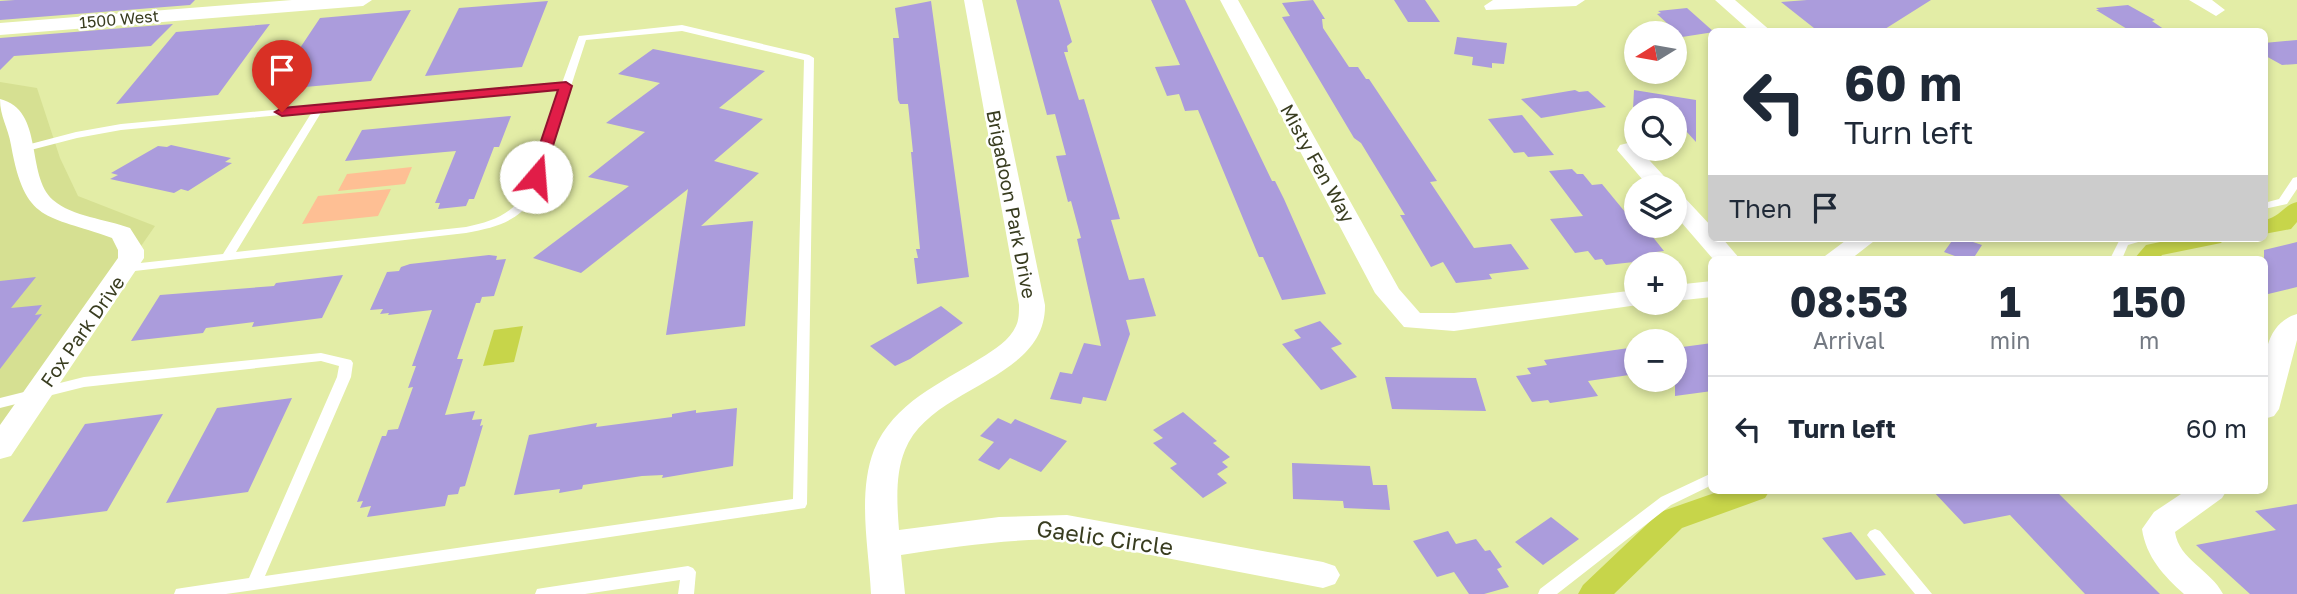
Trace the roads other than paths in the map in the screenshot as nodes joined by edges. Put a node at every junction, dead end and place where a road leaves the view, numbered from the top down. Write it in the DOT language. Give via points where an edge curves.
graph roads {
  1 [pos="363,0"];
  2 [pos="973,0"];
  3 [pos="1229,0"];
  4 [pos="1576,0"];
  5 [pos="1724,0"];
  6 [pos="2198,0"];
  7 [pos="229,5"];
  8 [pos="1493,6"];
  9 [pos="2216,10"];
  10 [pos="1758,28"];
  11 [pos="0,29"];
  12 [pos="566,86"];
  13 [pos="0,105"];
  14 [pos="319,109"];
  15 [pos="23,149"];
  16 [pos="1638,161"];
  17 [pos="1651,175"];
  18 [pos="2297,180"];
  19 [pos="2268,205"];
  20 [pos="1687,214"];
  21 [pos="1708,238"];
  22 [pos="1712,242"];
  23 [pos="1860,242"];
  24 [pos="2127,242"];
  25 [pos="228,255"];
  26 [pos="1724,256"];
  27 [pos="1839,256"];
  28 [pos="2117,256"];
  29 [pos="127,268"];
  30 [pos="1708,289"];
  31 [pos="1687,292"];
  32 [pos="1624,300"];
  33 [pos="2297,323"];
  34 [pos="2286,376"];
  35 [pos="37,394"];
  36 [pos="0,403"];
  37 [pos="2268,403"];
  38 [pos="0,448"];
  39 [pos="1708,480"];
  40 [pos="2205,494"];
  41 [pos="1875,535"];
  42 [pos="886,545"];
  43 [pos="1323,575"];
  44 [pos="254,583"];
  45 [pos="182,594"];
  46 [pos="544,594"];
  47 [pos="686,594"];
  48 [pos="888,594"];
  49 [pos="1546,594"];
  50 [pos="1924,594"];
  51 [pos="2206,594"];
  1 -- 7 [label="street, 1500 West"];
  2 -- 42 [label="street, Brigadoon Park Drive" via="1032,305 1030,325 1002,356 930,401 904,424 889,449 882,485"];
  3 -- 32 [label="street, Misty Fen Way" via="1388,293 1413,321 1454,322"];
  4 -- 8 [label="street"];
  5 -- 10 [label="street"];
  6 -- 9 [label="street"];
  7 -- 11 [label="street, 1500 West"];
  12 -- 14 [label="lane"];
  12 -- 25 [label="lane" via="529,197 516,214 466,230"];
  12 -- 44 [label="lane" via="582,38 682,28 810,58 800,504"];
  13 -- 15 [label="street, Fox Park Drive" via="18,124"];
  14 -- 15 [label="lane" via="117,128"];
  14 -- 25 [label="lane"];
  15 -- 29 [label="street, Fox Park Drive" via="30,185 44,204 121,233 131,250"];
  16 -- 17 [label="street"];
  18 -- 19 [label="lane" via="2283,202"];
  20 -- 21 [label="street"];
  22 -- 26 [label="street"];
  23 -- 27 [label="street"];
  24 -- 28 [label="lane"];
  25 -- 29 [label="lane"];
  29 -- 35 [label="street, Fox Park Drive"];
  30 -- 31 [label="street"];
  33 -- 34 [label="street" via="2284,337"];
  34 -- 37 [label="street"];
  35 -- 36 [label="lane"];
  35 -- 38 [label="street, Fox Park Drive"];
  35 -- 44 [label="lane" via="84,382 321,357 346,363"];
  39 -- 49 [label="lane" via="1666,501"];
  40 -- 51 [label="street" via="2165,521 2158,529 2158,541"];
  41 -- 50 [label="lane"];
  42 -- 43 [label="street, Gaelic Circle" via="983,529 1067,527"];
  42 -- 48 [label="street, Brigadoon Park Drive"];
  44 -- 45 [label="lane"];
  46 -- 47 [label="lane" via="688,572"];
}
